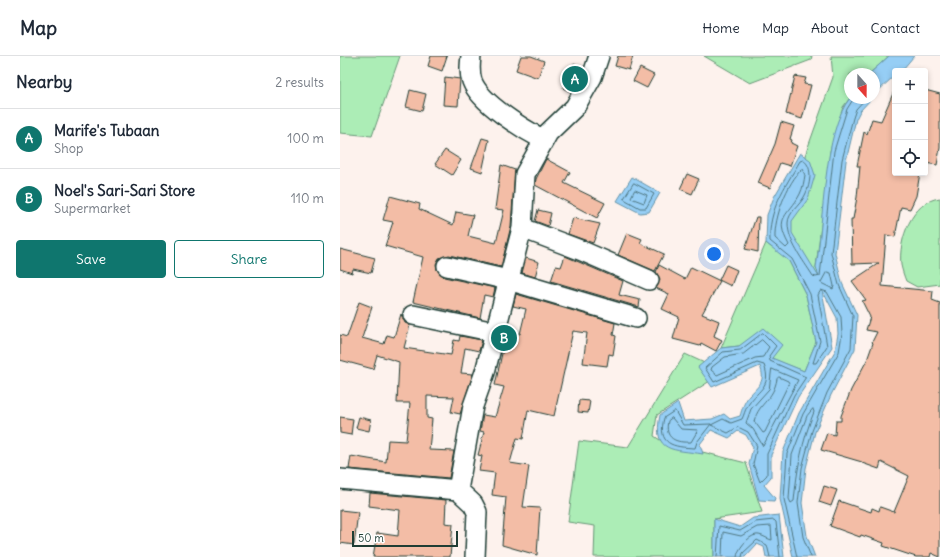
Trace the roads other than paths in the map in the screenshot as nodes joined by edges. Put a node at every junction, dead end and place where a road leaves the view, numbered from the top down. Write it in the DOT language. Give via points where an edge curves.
graph roads {
  1 [pos="471,56"];
  2 [pos="599,56"];
  3 [pos="544,140"];
  4 [pos="522,228"];
  5 [pos="447,266"];
  6 [pos="508,280"];
  7 [pos="649,280"];
  8 [pos="413,315"];
  9 [pos="636,318"];
  10 [pos="495,332"];
  11 [pos="340,479"];
  12 [pos="458,490"];
  13 [pos="475,557"];
  1 -- 3 [label="street" via="472,82 480,92 515,124"];
  2 -- 3 [label="street" via="592,77 575,107 548,132"];
  3 -- 4 [label="street" via="524,174"];
  4 -- 6 [label="street"];
  4 -- 7 [label="street"];
  5 -- 6 [label="street"];
  6 -- 9 [label="street"];
  6 -- 10 [label="street"];
  8 -- 10 [label="street"];
  10 -- 12 [label="street" via="485,372 472,406"];
  11 -- 12 [label="street"];
  12 -- 13 [label="street" via="473,504 477,512"];
}
